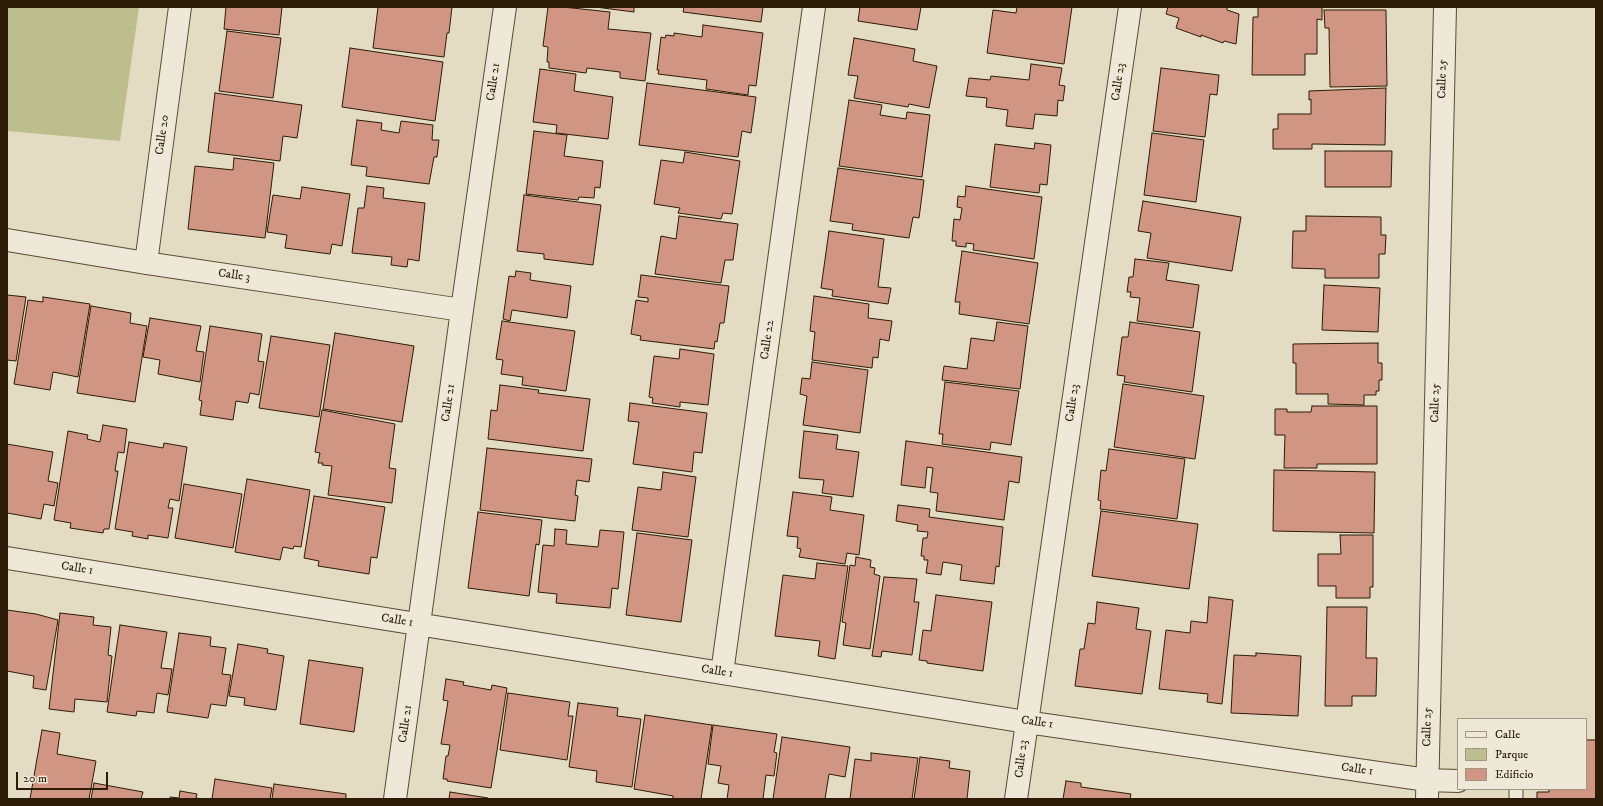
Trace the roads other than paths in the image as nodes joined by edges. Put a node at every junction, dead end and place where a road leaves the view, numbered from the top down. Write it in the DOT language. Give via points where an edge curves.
graph roads {
  1 [pos="180,7"];
  2 [pos="505,7"];
  3 [pos="814,7"];
  4 [pos="1130,7"];
  5 [pos="1445,7"];
  6 [pos="7,240"];
  7 [pos="146,263"];
  8 [pos="462,310"];
  9 [pos="7,558"];
  10 [pos="419,624"];
  11 [pos="722,673"];
  12 [pos="1026,722"];
  13 [pos="1457,781"];
  14 [pos="1427,789"];
  15 [pos="396,799"];
  16 [pos="1016,799"];
  1 -- 7 [label="street, Calle 20"];
  2 -- 8 [label="street, Calle 21"];
  3 -- 11 [label="street, Calle 22"];
  4 -- 12 [label="street, Calle 23"];
  5 -- 14 [label="street, Calle 25"];
  6 -- 7 [label="street, Calle 3"];
  7 -- 8 [label="street, Calle 3"];
  8 -- 10 [label="street, Calle 21"];
  9 -- 10 [label="street, Calle 1"];
  10 -- 11 [label="street, Calle 1"];
  10 -- 15 [label="street, Calle 21"];
  11 -- 12 [label="street, Calle 1"];
  12 -- 14 [label="street, Calle 1"];
  12 -- 16 [label="street, Calle 23"];
  13 -- 14 [label="street, Calle 1"];
}
